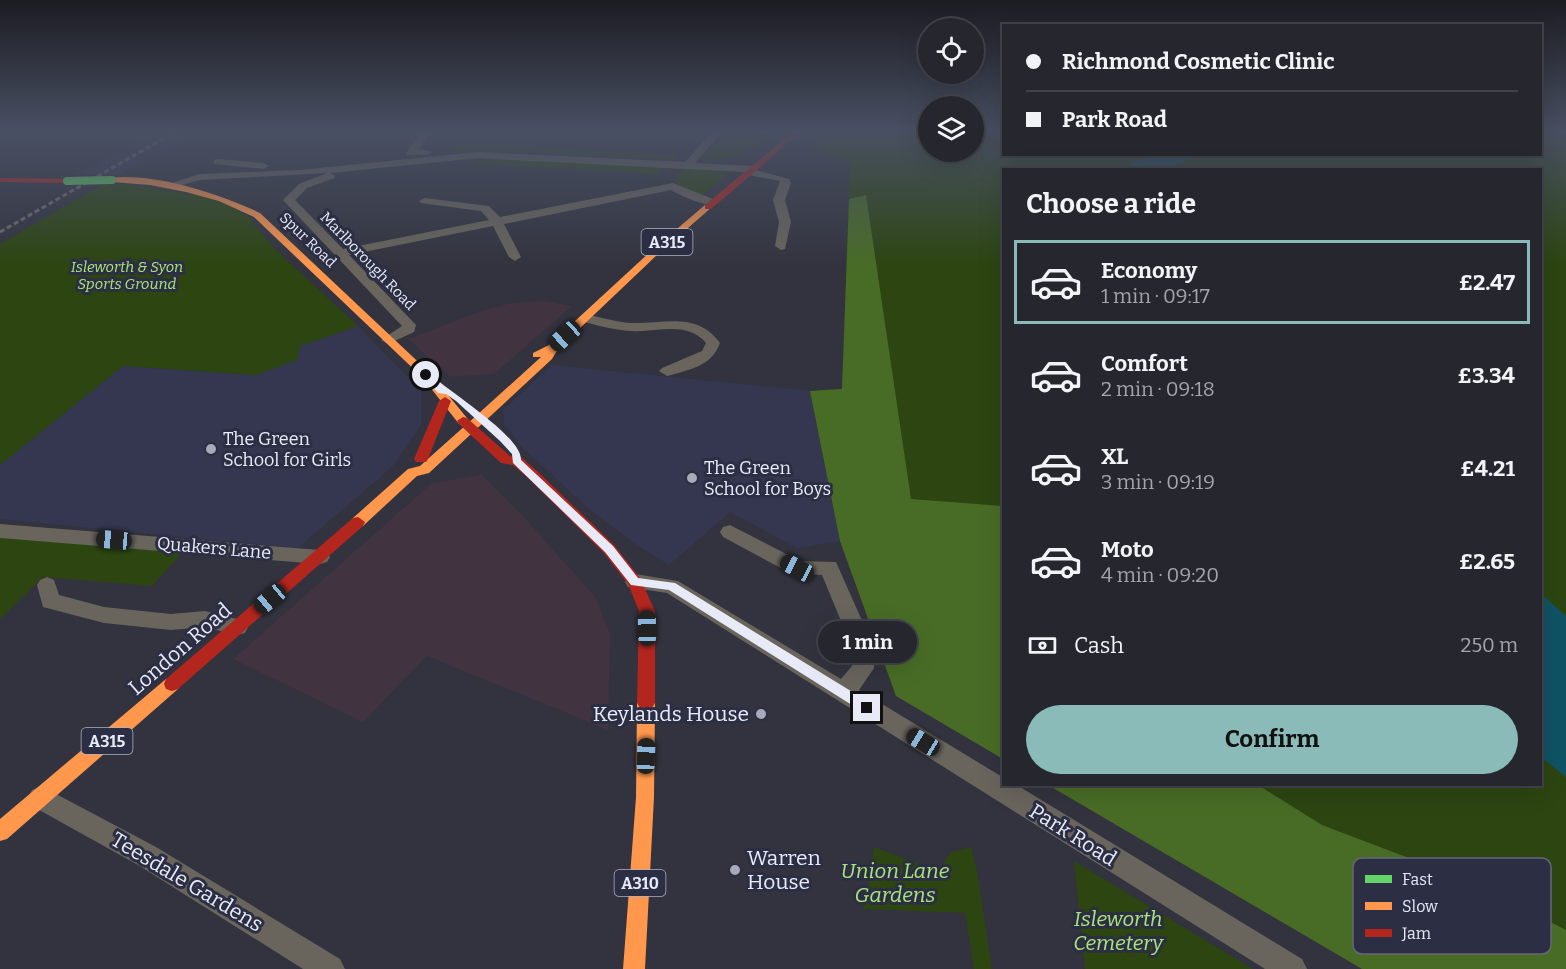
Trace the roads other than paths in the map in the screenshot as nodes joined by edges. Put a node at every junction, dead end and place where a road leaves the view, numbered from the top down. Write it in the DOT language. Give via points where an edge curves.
graph roads {
  1 [pos="198,177"];
  2 [pos="331,177"];
  3 [pos="671,177"];
  4 [pos="742,177"];
  5 [pos="777,177"];
  6 [pos="0,180"];
  7 [pos="172,185"];
  8 [pos="673,186"];
  9 [pos="425,201"];
  10 [pos="714,202"];
  11 [pos="497,221"];
  12 [pos="771,227"];
  13 [pos="786,227"];
  14 [pos="781,246"];
  15 [pos="341,253"];
  16 [pos="515,257"];
  17 [pos="585,318"];
  18 [pos="388,340"];
  19 [pos="667,371"];
  20 [pos="443,396"];
  21 [pos="472,420"];
  22 [pos="477,455"];
  23 [pos="501,455"];
  24 [pos="462,456"];
  25 [pos="421,459"];
  26 [pos="436,459"];
  27 [pos="517,461"];
  28 [pos="413,472"];
  29 [pos="0,531"];
  30 [pos="730,532"];
  31 [pos="320,557"];
  32 [pos="635,582"];
  33 [pos="47,585"];
  34 [pos="237,627"];
  35 [pos="844,692"];
  36 [pos="41,798"];
  37 [pos="0,832"];
  38 [pos="330,969"];
  39 [pos="634,969"];
  40 [pos="1292,969"];
  1 -- 7 [label="street"];
  2 -- 15 [label="street, Marlborough Road" via="303,186 289,200"];
  3 -- 8 [label="street"];
  4 -- 10 [label="main road, London Road / A315"];
  5 -- 13 [label="street" via="786,183 779,200"];
  6 -- 7 [label="main road, Spur Road, bridge" via="112,180"];
  7 -- 18 [label="main road, Spur Road" via="234,201 257,215"];
  8 -- 10 [label="street"];
  8 -- 11 [label="street"];
  9 -- 11 [label="street" via="485,208"];
  10 -- 17 [label="main road, London Road / A315"];
  11 -- 15 [label="street"];
  11 -- 16 [label="street"];
  12 -- 13 [label="street"];
  13 -- 14 [label="street"];
  15 -- 18 [label="street, Marlborough Road" via="409,325 404,333"];
  17 -- 19 [label="street" via="628,327 693,326 706,333 713,343 709,354"];
  17 -- 21 [label="main road, London Road / A315" via="553,347 536,356"];
  18 -- 20 [label="main road, Spur Road"];
  20 -- 21 [label="main road, Spur Road"];
  20 -- 25 [label="main road"];
  21 -- 23 [label="main road, A310"];
  21 -- 25 [label="main road, London Road / A315"];
  21 -- 26 [label="main road, London Road / A315"];
  21 -- 27 [label="main road, A310" via="517,453"];
  22 -- 23 [label="main road"];
  23 -- 27 [label="main road, A310"];
  24 -- 26 [label="main road, A315"];
  25 -- 28 [label="main road, London Road / A315"];
  26 -- 28 [label="main road, London Road / A315" via="424,470"];
  27 -- 32 [label="main road, A310" via="615,555"];
  28 -- 31 [label="main road, London Road / A315"];
  29 -- 31 [label="street, Quakers Lane"];
  30 -- 35 [label="street" via="797,568 830,567 864,650 863,668"];
  31 -- 34 [label="main road, London Road / A315"];
  32 -- 35 [label="street, Park Road" via="671,586"];
  32 -- 39 [label="main road, A310" via="647,610 649,672"];
  33 -- 34 [label="street" via="50,602 104,615 171,622 205,620"];
  34 -- 36 [label="main road, London Road / A315"];
  35 -- 40 [label="street, Park Road"];
  36 -- 37 [label="main road, London Road / A315"];
  36 -- 38 [label="street, Teesdale Gardens" via="147,856"];
}
